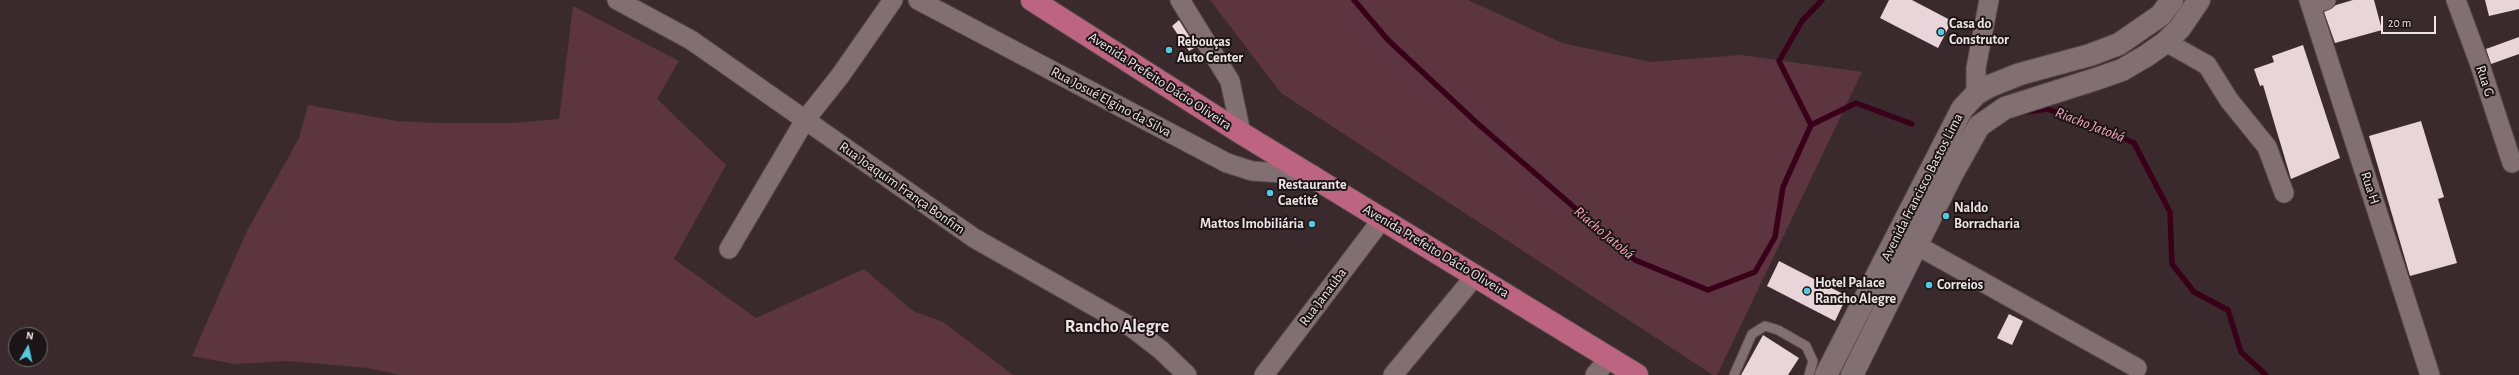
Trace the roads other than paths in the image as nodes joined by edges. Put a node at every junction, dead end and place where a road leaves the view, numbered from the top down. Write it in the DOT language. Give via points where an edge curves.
graph roads {
  1 [pos="617,0"];
  2 [pos="893,0"];
  3 [pos="918,0"];
  4 [pos="1032,0"];
  5 [pos="1180,0"];
  6 [pos="1989,0"];
  7 [pos="2172,0"];
  8 [pos="2199,0"];
  9 [pos="2456,0"];
  10 [pos="2315,2"];
  11 [pos="2166,42"];
  12 [pos="1977,110"];
  13 [pos="805,120"];
  14 [pos="1240,133"];
  15 [pos="2512,163"];
  16 [pos="1313,175"];
  17 [pos="2284,193"];
  18 [pos="1383,218"];
  19 [pos="1918,246"];
  20 [pos="729,249"];
  21 [pos="1884,261"];
  22 [pos="1906,270"];
  23 [pos="1476,275"];
  24 [pos="1609,358"];
  25 [pos="2137,368"];
  26 [pos="1187,375"];
  27 [pos="1264,375"];
  28 [pos="1393,375"];
  29 [pos="1595,375"];
  30 [pos="1637,375"];
  31 [pos="1734,375"];
  32 [pos="1809,375"];
  33 [pos="1826,375"];
  34 [pos="1852,375"];
  35 [pos="2430,375"];
  1 -- 13 [label="street, Rua Joaquim França Bonfim" via="691,40"];
  2 -- 13 [label="street" via="840,76"];
  3 -- 16 [label="street, Rua Josué Elgino da Silva" via="1227,163 1252,171"];
  4 -- 14 [label="main road, Avenida Prefeito Dácio Oliveira"];
  5 -- 14 [label="street" via="1230,81"];
  6 -- 12 [label="street" via="1976,68"];
  7 -- 12 [label="street, Avenida Francisco Bastos Lima" via="2161,15 2119,44 2090,55 2020,74"];
  8 -- 11 [label="street, Avenida Francisco Bastos Lima" via="2180,28"];
  9 -- 15 [label="street, Rua G"];
  10 -- 35 [label="street, Rua H"];
  11 -- 12 [label="street, Avenida Francisco Bastos Lima" via="2122,70 2005,108"];
  11 -- 17 [label="street" via="2208,65 2229,100 2267,147"];
  12 -- 19 [label="street, Avenida Francisco Bastos Lima" via="1952,174"];
  12 -- 21 [label="street, Avenida Francisco Bastos Lima" via="1955,121"];
  13 -- 20 [label="street"];
  13 -- 26 [label="street, Rua Joaquim França Bonfim" via="974,238 1131,326"];
  14 -- 16 [label="main road, Avenida Prefeito Dácio Oliveira"];
  16 -- 18 [label="main road, Avenida Prefeito Dácio Oliveira"];
  18 -- 23 [label="main road, Avenida Prefeito Dácio Oliveira"];
  18 -- 27 [label="street, Rua Janaúba"];
  19 -- 22 [label="street, Avenida Francisco Bastos Lima"];
  19 -- 25 [label="street"];
  21 -- 22 [label="street"];
  21 -- 33 [label="street, Avenida Francisco Bastos Lima"];
  22 -- 34 [label="street, Avenida Francisco Bastos Lima"];
  23 -- 24 [label="main road, Avenida Prefeito Dácio Oliveira"];
  23 -- 28 [label="street"];
  24 -- 29 [label="street"];
  24 -- 30 [label="main road, Avenida Prefeito Dácio Oliveira"];
  31 -- 32 [label="lane" via="1752,334 1765,326 1778,330 1806,346 1813,361"];
}
